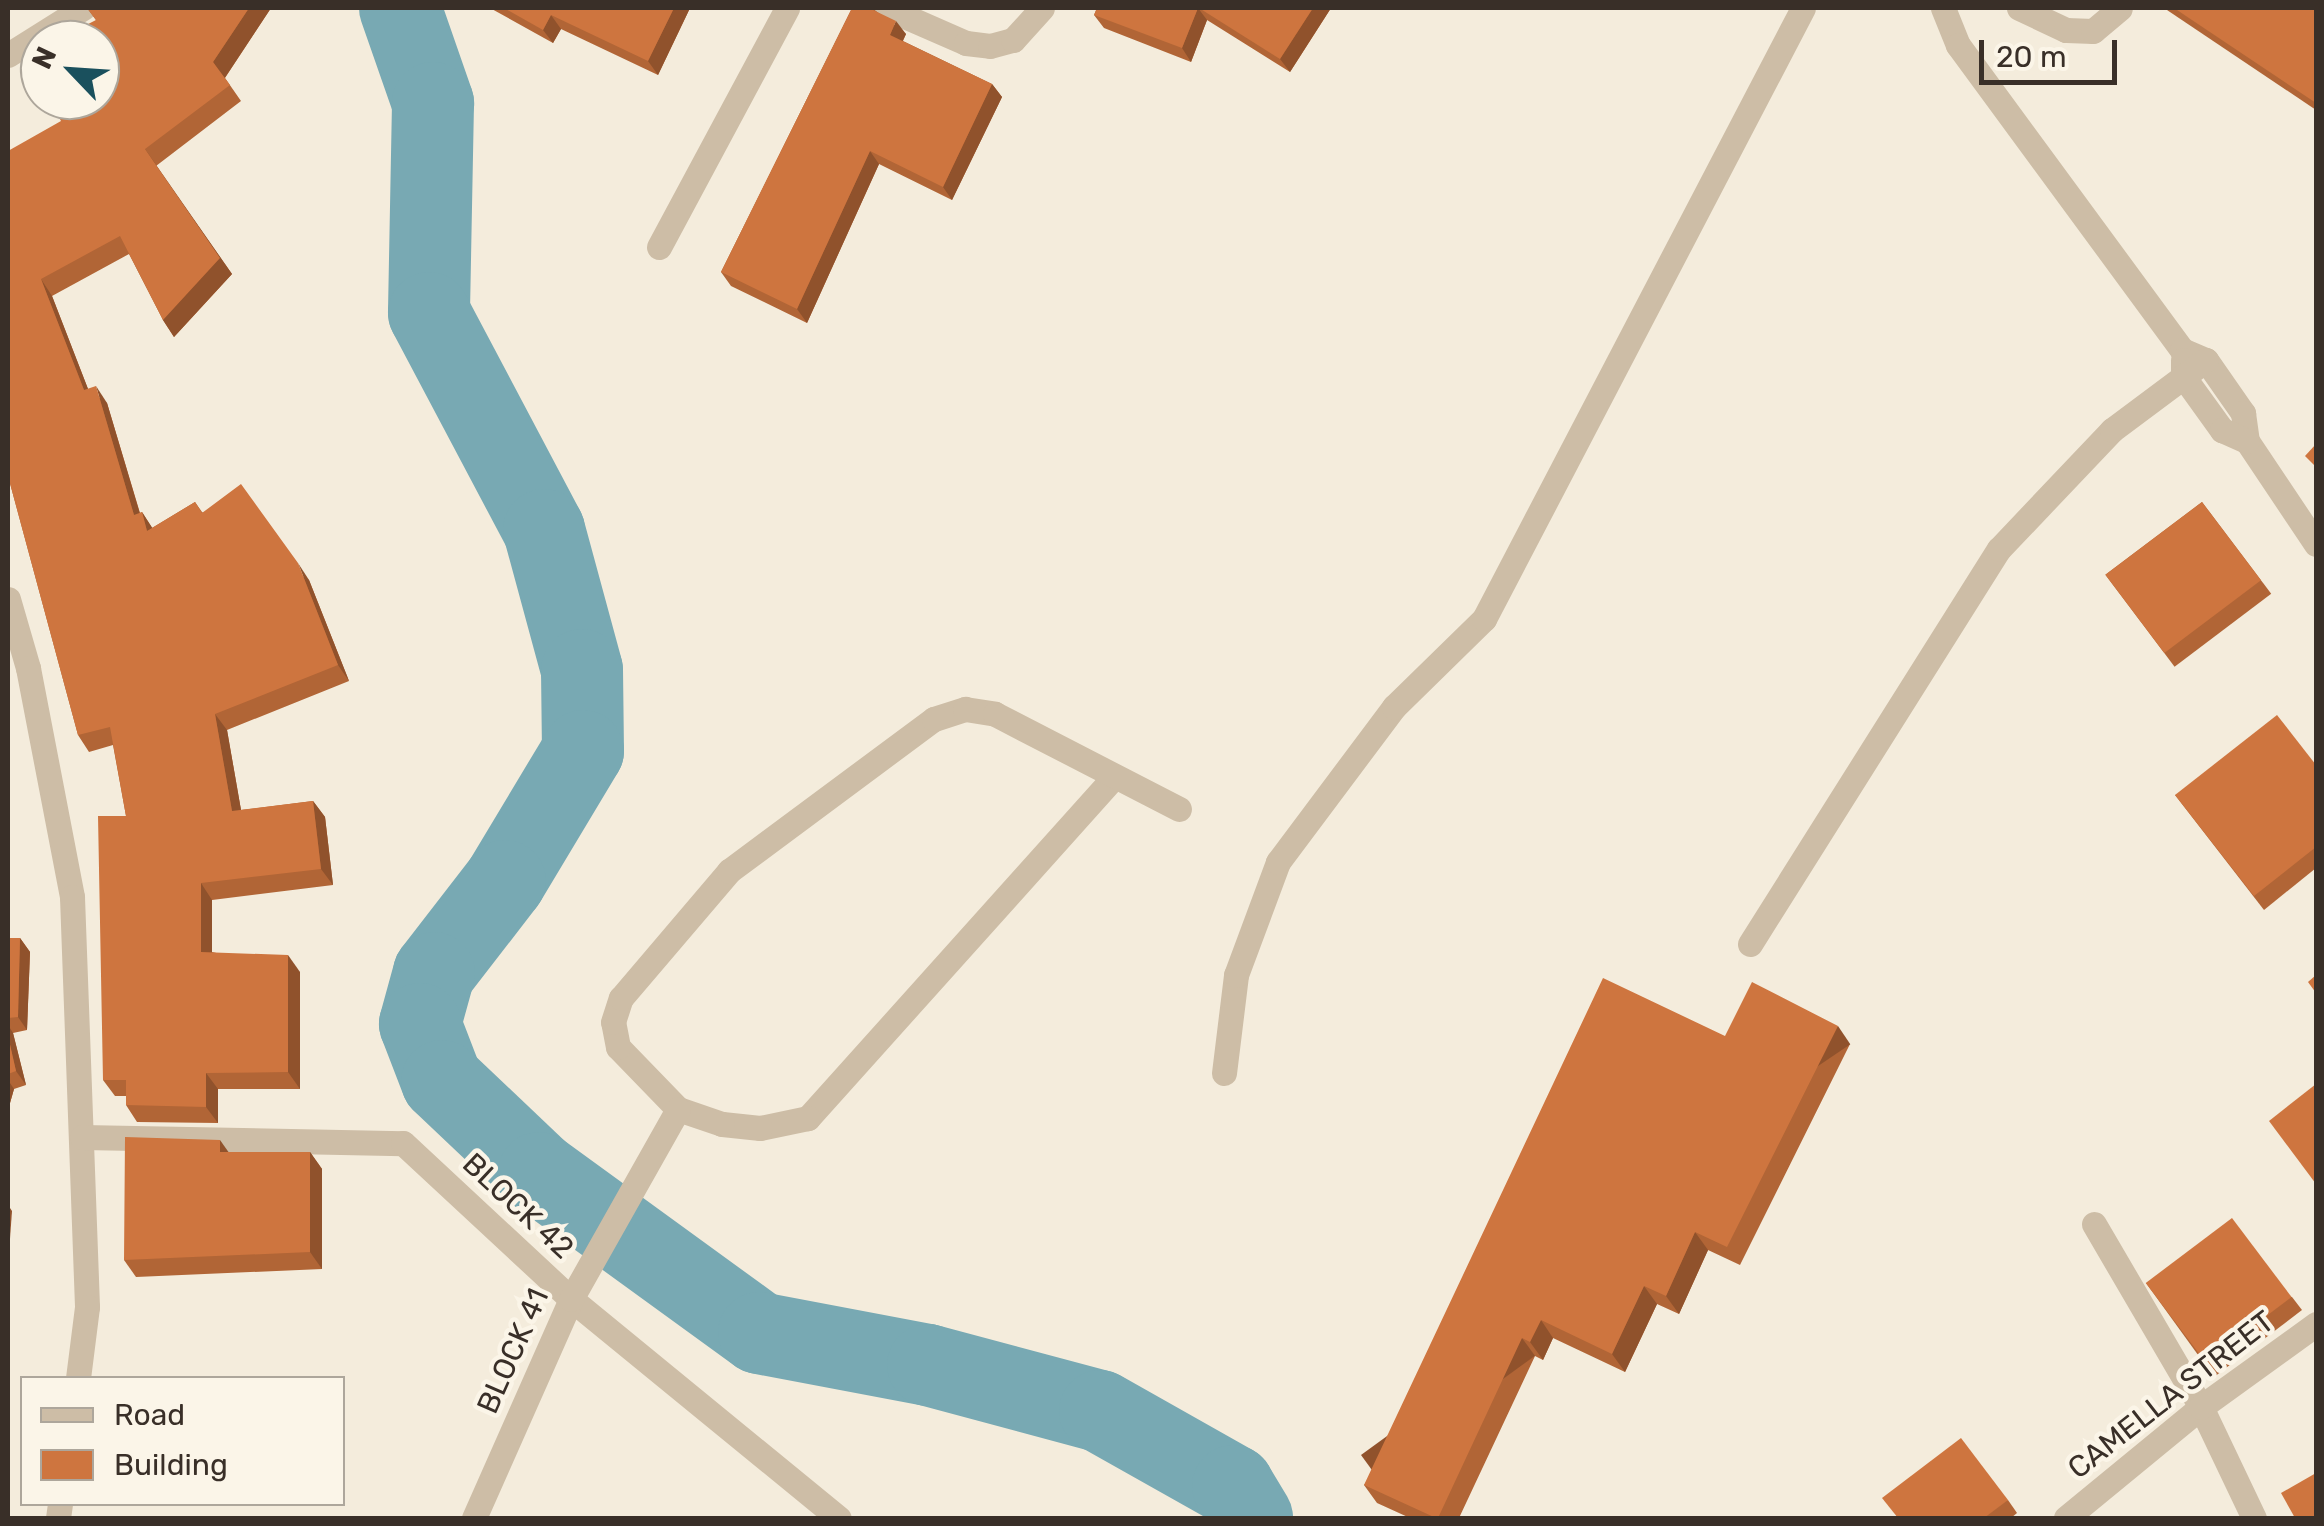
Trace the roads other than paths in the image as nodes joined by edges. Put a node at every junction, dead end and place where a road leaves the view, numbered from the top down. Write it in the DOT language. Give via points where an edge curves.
graph roads {
  1 [pos="83,8"];
  2 [pos="786,8"];
  3 [pos="886,8"];
  4 [pos="1042,8"];
  5 [pos="1802,8"];
  6 [pos="1943,8"];
  7 [pos="2020,8"];
  8 [pos="2120,8"];
  9 [pos="8,55"];
  10 [pos="659,247"];
  11 [pos="2194,355"];
  12 [pos="2183,376"];
  13 [pos="2247,442"];
  14 [pos="2316,544"];
  15 [pos="8,600"];
  16 [pos="1113,778"];
  17 [pos="1179,808"];
  18 [pos="1750,944"];
  19 [pos="1224,1073"];
  20 [pos="678,1108"];
  21 [pos="82,1137"];
  22 [pos="2094,1224"];
  23 [pos="571,1299"];
  24 [pos="2316,1324"];
  25 [pos="78,1376"];
  26 [pos="2201,1407"];
  27 [pos="830,1515"];
  28 [pos="474,1518"];
  29 [pos="2066,1518"];
  30 [pos="2254,1518"];
  1 -- 9 [label="street"];
  2 -- 10 [label="street"];
  3 -- 4 [label="street" via="966,43 990,46 1014,40"];
  5 -- 19 [label="street" via="1484,619 1394,707 1278,862 1236,976"];
  6 -- 11 [label="street" via="1958,45"];
  7 -- 8 [label="street" via="2054,26 2093,31"];
  11 -- 12 [label="street"];
  11 -- 13 [label="street" via="2244,413"];
  12 -- 13 [label="street" via="2222,430"];
  12 -- 18 [label="street" via="2054,483 1999,549"];
  13 -- 14 [label="street"];
  15 -- 21 [label="street" via="28,668 72,897"];
  16 -- 17 [label="street"];
  16 -- 20 [label="street" via="808,1118 760,1128 722,1124"];
  16 -- 20 [label="street" via="995,714 965,709 934,719 753,848 620,998 613,1022 618,1048"];
  20 -- 23 [label="street, BLOCK 41"];
  21 -- 23 [label="street, BLOCK 42" via="403,1143"];
  21 -- 25 [label="street" via="88,1306"];
  22 -- 26 [label="street"];
  23 -- 27 [label="street, BLOCK 42"];
  23 -- 28 [label="street, BLOCK 41"];
  24 -- 26 [label="street, CAMELLA STREET"];
  26 -- 29 [label="street, CAMELLA STREET"];
  26 -- 30 [label="street"];
}
